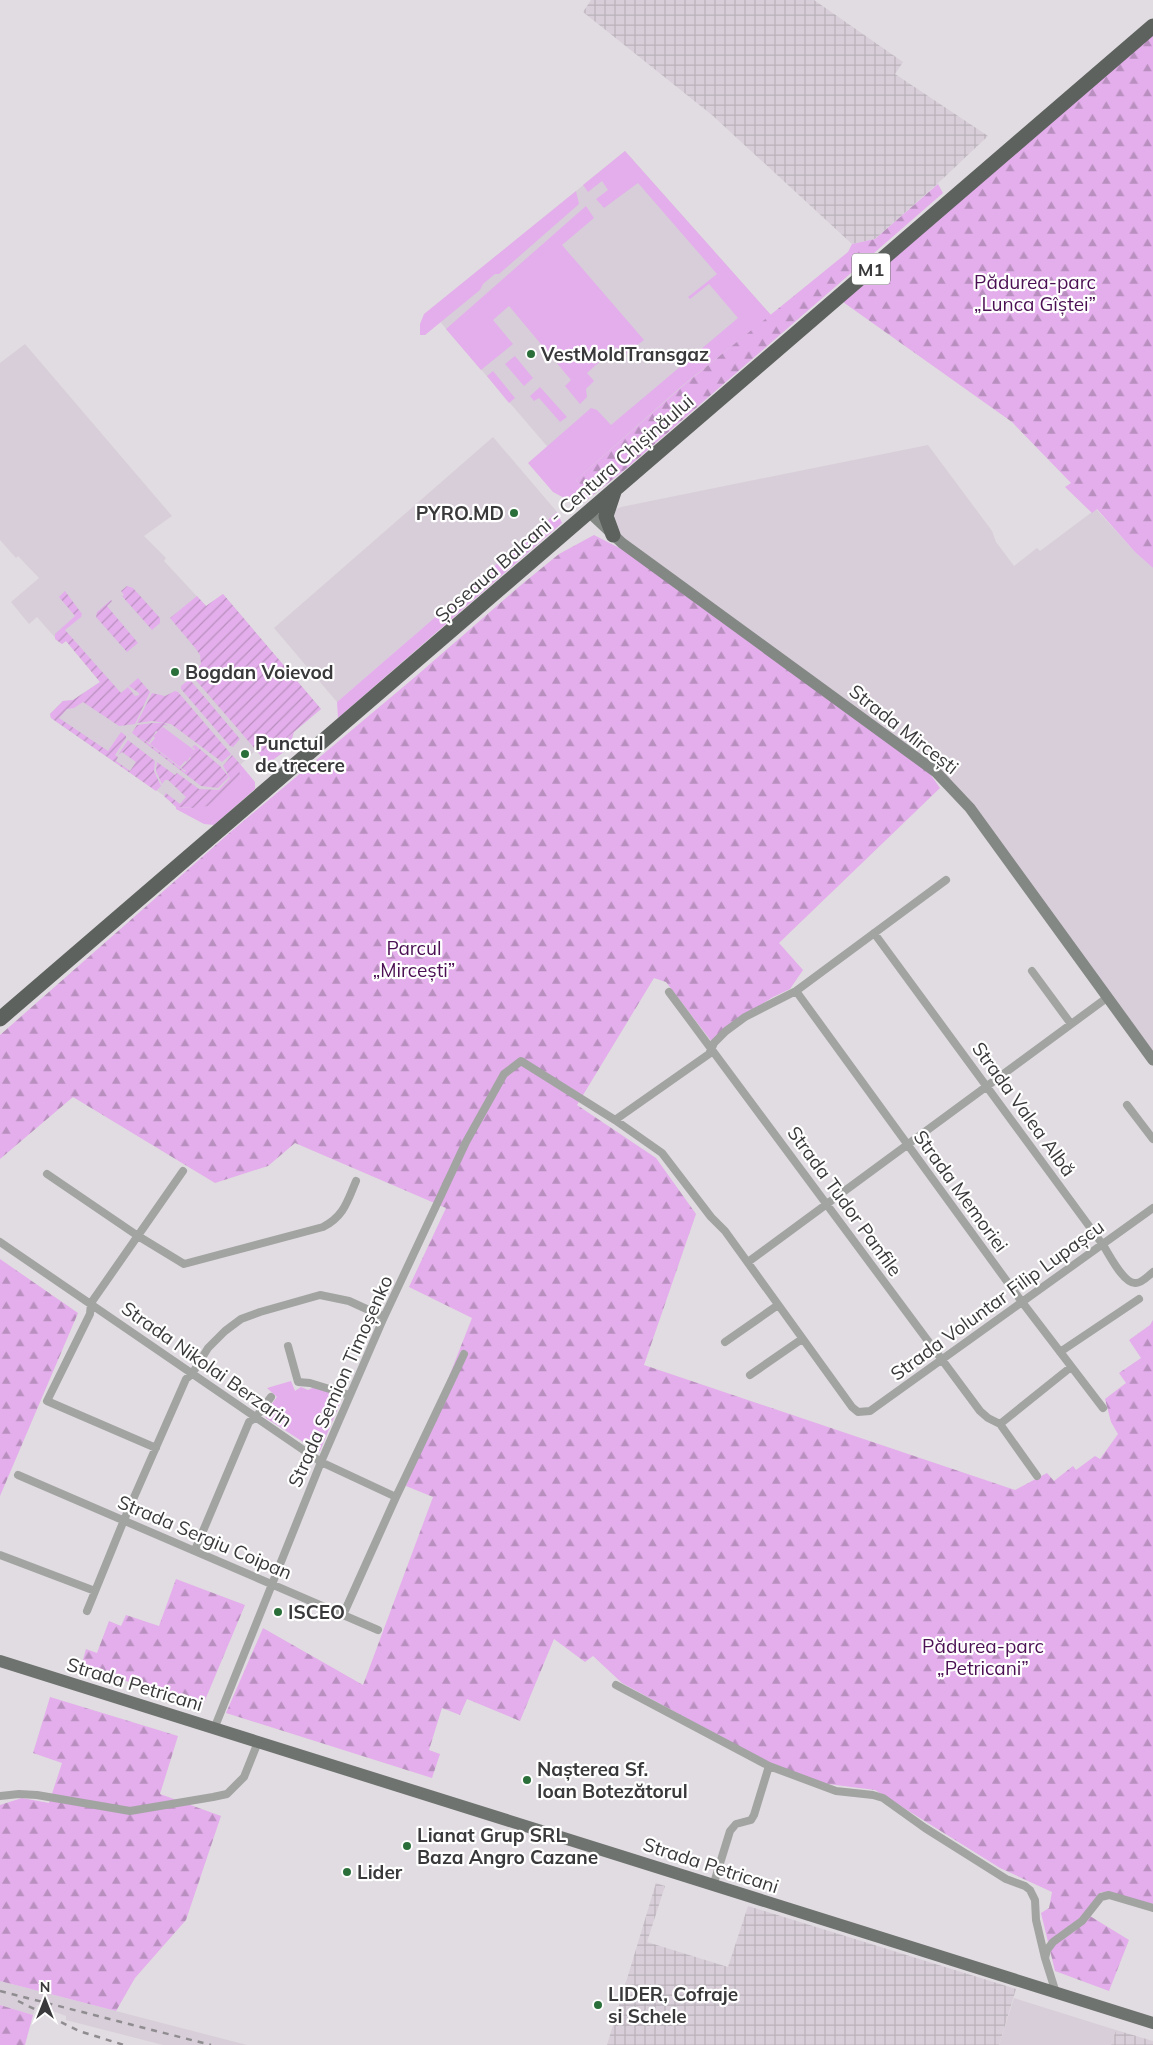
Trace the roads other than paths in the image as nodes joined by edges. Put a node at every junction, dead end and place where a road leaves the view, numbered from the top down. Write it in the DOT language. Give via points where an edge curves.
graph roads {
  1 [pos="1153,26"];
  2 [pos="615,490"];
  3 [pos="588,512"];
  4 [pos="613,535"];
  5 [pos="946,880"];
  6 [pos="874,933"];
  7 [pos="1032,971"];
  8 [pos="796,991"];
  9 [pos="669,992"];
  10 [pos="1108,997"];
  11 [pos="0,1019"];
  12 [pos="1071,1024"];
  13 [pos="711,1049"];
  14 [pos="1153,1060"];
  15 [pos="986,1085"];
  16 [pos="1127,1105"];
  17 [pos="615,1120"];
  18 [pos="1153,1139"];
  19 [pos="907,1145"];
  20 [pos="183,1171"];
  21 [pos="47,1174"];
  22 [pos="356,1181"];
  23 [pos="827,1204"];
  24 [pos="1153,1208"];
  25 [pos="138,1236"];
  26 [pos="0,1242"];
  27 [pos="1103,1245"];
  28 [pos="748,1262"];
  29 [pos="1153,1272"];
  30 [pos="1139,1299"];
  31 [pos="1022,1302"];
  32 [pos="91,1303"];
  33 [pos="778,1305"];
  34 [pos="384,1317"];
  35 [pos="802,1339"];
  36 [pos="725,1342"];
  37 [pos="288,1346"];
  38 [pos="1060,1352"];
  39 [pos="464,1354"];
  40 [pos="942,1360"];
  41 [pos="1071,1367"];
  42 [pos="192,1374"];
  43 [pos="750,1374"];
  44 [pos="349,1395"];
  45 [pos="271,1396"];
  46 [pos="1103,1408"];
  47 [pos="256,1418"];
  48 [pos="1000,1424"];
  49 [pos="156,1448"];
  50 [pos="321,1462"];
  51 [pos="18,1475"];
  52 [pos="1037,1476"];
  53 [pos="396,1497"];
  54 [pos="124,1520"];
  55 [pos="195,1550"];
  56 [pos="0,1555"];
  57 [pos="271,1584"];
  58 [pos="94,1591"];
  59 [pos="88,1611"];
  60 [pos="344,1615"];
  61 [pos="378,1630"];
  62 [pos="0,1661"];
  63 [pos="616,1685"];
  64 [pos="214,1729"];
  65 [pos="258,1742"];
  66 [pos="769,1766"];
  67 [pos="0,1796"];
  68 [pos="713,1886"];
  69 [pos="1153,1908"];
  70 [pos="1045,1958"];
  71 [pos="1056,1993"];
  72 [pos="1153,2023"];
  1 -- 2 [label="highway, Șoseaua Balcani - Centura Chișinăului / M1"];
  2 -- 3 [label="highway, Șoseaua Balcani - Centura Chișinăului / M1"];
  2 -- 4 [label="highway" via="606,516"];
  3 -- 4 [label="main road, Strada Mircești"];
  3 -- 11 [label="highway, Șoseaua Balcani - Centura Chișinăului / M1"];
  4 -- 10 [label="main road, Strada Mircești" via="936,772 970,808"];
  5 -- 6 [label="street"];
  6 -- 8 [label="street"];
  6 -- 15 [label="street, Strada Valea Albă"];
  7 -- 12 [label="street"];
  8 -- 13 [label="street" via="745,1017 726,1031"];
  8 -- 19 [label="street, Strada Memoriei"];
  9 -- 13 [label="street, Strada Tudor Panfile"];
  10 -- 12 [label="street"];
  10 -- 14 [label="main road, Strada Mircești"];
  12 -- 15 [label="street"];
  13 -- 17 [label="street"];
  13 -- 23 [label="street, Strada Tudor Panfile"];
  15 -- 19 [label="street"];
  15 -- 27 [label="street, Strada Valea Albă"];
  16 -- 18 [label="street"];
  17 -- 28 [label="street" via="662,1153"];
  17 -- 34 [label="street, Strada Semion Timoșenko" via="521,1061 504,1074 466,1142"];
  19 -- 23 [label="street"];
  19 -- 31 [label="street, Strada Memoriei"];
  20 -- 25 [label="street"];
  21 -- 25 [label="street"];
  22 -- 25 [label="street" via="341,1214 323,1227 184,1264"];
  23 -- 28 [label="street"];
  23 -- 40 [label="street, Strada Tudor Panfile"];
  24 -- 27 [label="street, Strada Voluntar Filip Lupașcu"];
  25 -- 32 [label="street"];
  26 -- 32 [label="street, Strada Nikolai Berzarin"];
  27 -- 29 [label="street, Strada Valea Albă" via="1129,1282 1138,1283"];
  27 -- 31 [label="street, Strada Voluntar Filip Lupașcu"];
  28 -- 33 [label="street"];
  30 -- 38 [label="street"];
  31 -- 38 [label="street, Strada Memoriei"];
  31 -- 40 [label="street, Strada Voluntar Filip Lupașcu"];
  32 -- 42 [label="street, Strada Nikolai Berzarin"];
  32 -- 49 [label="street" via="90,1314 47,1401"];
  33 -- 35 [label="street"];
  33 -- 36 [label="street"];
  34 -- 42 [label="street" via="349,1301 320,1295 260,1312 241,1319 215,1340"];
  34 -- 44 [label="street, Strada Semion Timoșenko"];
  35 -- 40 [label="street, Strada Voluntar Filip Lupașcu" via="858,1412 870,1410"];
  35 -- 43 [label="street"];
  37 -- 44 [label="street" via="298,1382"];
  38 -- 41 [label="street, Strada Memoriei"];
  39 -- 53 [label="street"];
  40 -- 48 [label="street, Strada Tudor Panfile" via="980,1411"];
  41 -- 46 [label="street, Strada Memoriei"];
  41 -- 48 [label="street"];
  42 -- 47 [label="street, Strada Nikolai Berzarin"];
  42 -- 49 [label="street" via="186,1379"];
  44 -- 50 [label="street, Strada Semion Timoșenko"];
  45 -- 47 [label="street"];
  47 -- 50 [label="street, Strada Nikolai Berzarin"];
  47 -- 55 [label="street" via="249,1422"];
  48 -- 52 [label="street, Strada Tudor Panfile"];
  49 -- 54 [label="street"];
  50 -- 53 [label="street, Strada Nikolai Berzarin"];
  50 -- 57 [label="street, Strada Semion Timoșenko"];
  51 -- 54 [label="street, Strada Sergiu Coipan"];
  53 -- 60 [label="street"];
  54 -- 55 [label="street, Strada Sergiu Coipan"];
  54 -- 58 [label="street"];
  55 -- 57 [label="street, Strada Sergiu Coipan"];
  56 -- 58 [label="street"];
  57 -- 60 [label="street, Strada Sergiu Coipan"];
  57 -- 64 [label="street, Strada Semion Timoșenko"];
  58 -- 59 [label="street"];
  60 -- 61 [label="street, Strada Sergiu Coipan"];
  62 -- 64 [label="main road, Strada Petricani"];
  63 -- 66 [label="street"];
  64 -- 65 [label="main road, Strada Petricani"];
  65 -- 67 [label="street" via="244,1777 228,1794 130,1811 37,1795"];
  65 -- 68 [label="main road, Strada Petricani"];
  66 -- 68 [label="street" via="754,1815 730,1831"];
  66 -- 70 [label="street" via="836,1791 883,1798 1006,1879 1030,1890 1035,1900"];
  68 -- 71 [label="main road, Strada Petricani"];
  69 -- 70 [label="street" via="1109,1895 1101,1897 1082,1921 1053,1942"];
  70 -- 71 [label="street"];
  71 -- 72 [label="main road, Strada Petricani"];
}
